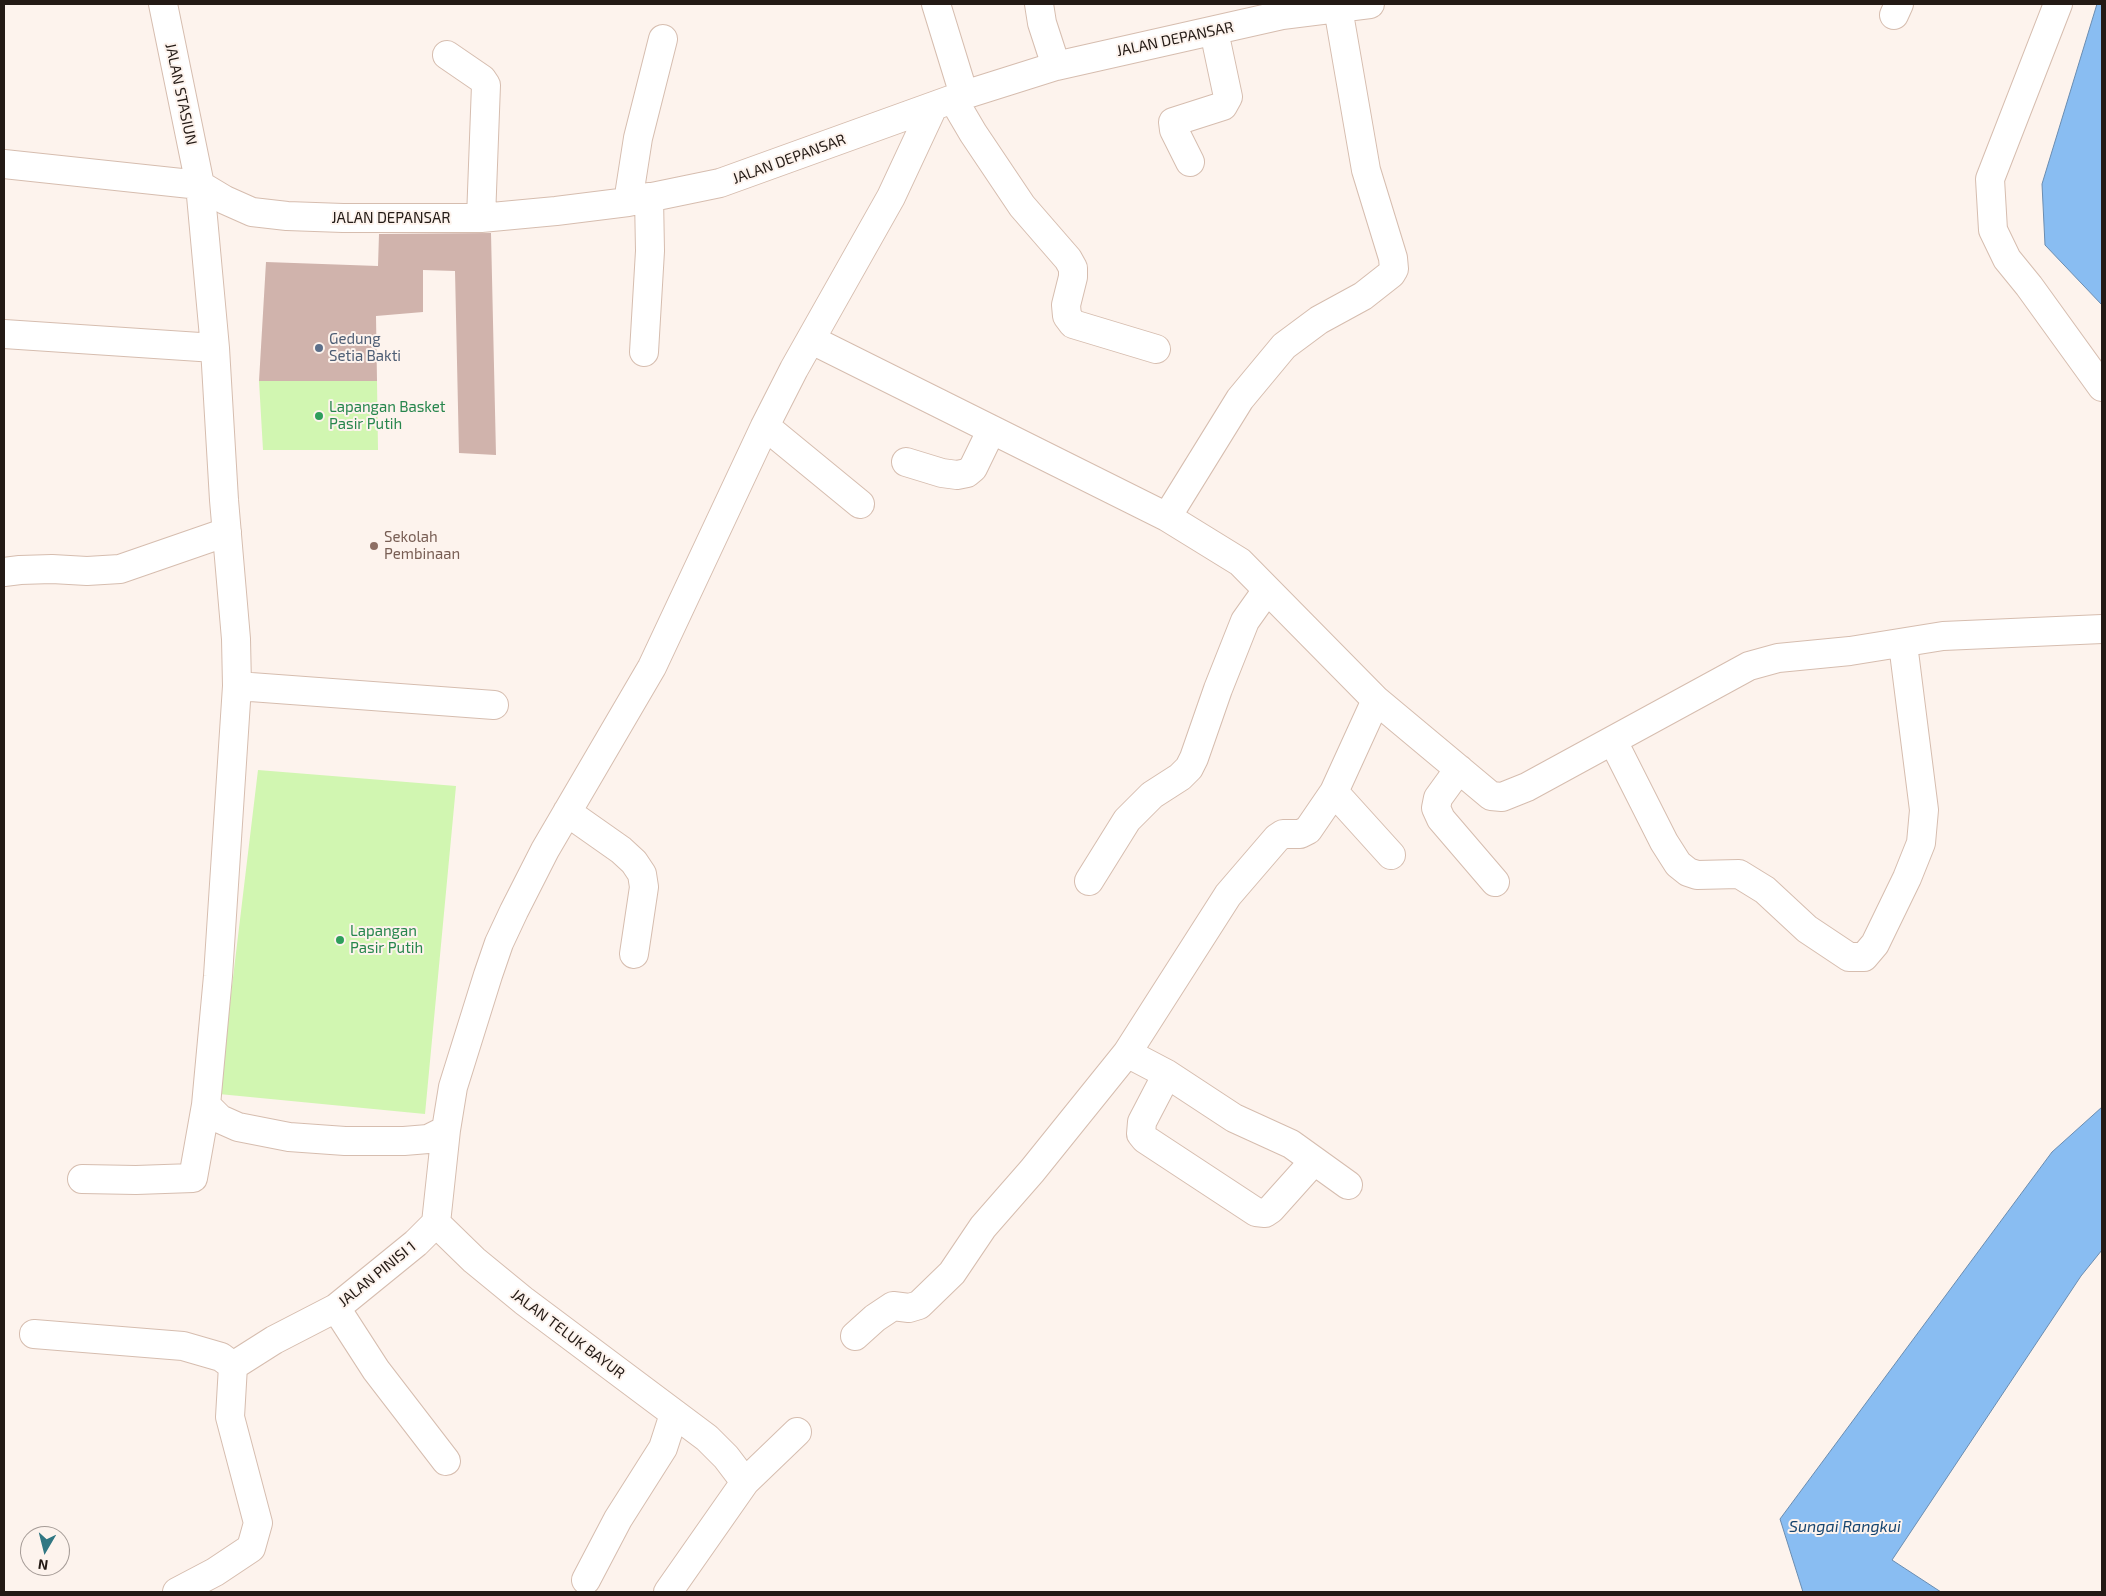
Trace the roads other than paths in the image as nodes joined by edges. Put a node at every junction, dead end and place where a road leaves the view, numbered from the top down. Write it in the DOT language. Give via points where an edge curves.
graph roads {
  1 [pos="163,4"];
  2 [pos="936,4"];
  3 [pos="1038,4"];
  4 [pos="1370,4"];
  5 [pos="2058,4"];
  6 [pos="1338,8"];
  7 [pos="1225,20"];
  8 [pos="663,39"];
  9 [pos="447,55"];
  10 [pos="1056,66"];
  11 [pos="950,100"];
  12 [pos="1190,162"];
  13 [pos="4,164"];
  14 [pos="200,185"];
  15 [pos="638,199"];
  16 [pos="252,212"];
  17 [pos="481,218"];
  18 [pos="204,228"];
  19 [pos="4,334"];
  20 [pos="812,340"];
  21 [pos="215,348"];
  22 [pos="1156,349"];
  23 [pos="644,352"];
  24 [pos="2102,387"];
  25 [pos="765,426"];
  26 [pos="991,431"];
  27 [pos="906,462"];
  28 [pos="860,504"];
  29 [pos="1167,517"];
  30 [pos="227,532"];
  31 [pos="4,572"];
  32 [pos="1266,590"];
  33 [pos="2102,629"];
  34 [pos="1903,644"];
  35 [pos="237,686"];
  36 [pos="1376,700"];
  37 [pos="494,705"];
  38 [pos="1613,741"];
  39 [pos="1459,769"];
  40 [pos="1334,792"];
  41 [pos="567,812"];
  42 [pos="1391,854"];
  43 [pos="1089,881"];
  44 [pos="1495,882"];
  45 [pos="634,954"];
  46 [pos="1127,1053"];
  47 [pos="1167,1074"];
  48 [pos="206,1105"];
  49 [pos="446,1130"];
  50 [pos="1314,1161"];
  51 [pos="82,1179"];
  52 [pos="1348,1185"];
  53 [pos="436,1223"];
  54 [pos="336,1308"];
  55 [pos="34,1334"];
  56 [pos="855,1336"];
  57 [pos="233,1366"];
  58 [pos="674,1414"];
  59 [pos="797,1432"];
  60 [pos="446,1461"];
  61 [pos="746,1482"];
  62 [pos="586,1580"];
  63 [pos="178,1592"];
  64 [pos="668,1592"];
  1 -- 14 [label="street, JALAN STASIUN"];
  2 -- 11 [label="street"];
  3 -- 10 [label="street"];
  4 -- 6 [label="street, JALAN DEPANSAR"];
  5 -- 24 [label="street" via="1990,179 1994,230 2007,259"];
  6 -- 7 [label="street, JALAN DEPANSAR"];
  6 -- 29 [label="street" via="1366,170 1394,269 1363,296 1319,320 1284,346 1240,399"];
  7 -- 10 [label="street, JALAN DEPANSAR"];
  7 -- 12 [label="street" via="1226,103 1173,122"];
  8 -- 15 [label="street" via="638,138"];
  9 -- 17 [label="street" via="486,85"];
  10 -- 11 [label="street, JALAN DEPANSAR"];
  11 -- 15 [label="street, JALAN DEPANSAR" via="720,183"];
  11 -- 20 [label="street" via="891,197"];
  11 -- 22 [label="street" via="1022,206 1070,264 1073,277 1066,316 1073,324"];
  13 -- 14 [label="street"];
  14 -- 16 [label="street, JALAN DEPANSAR"];
  14 -- 18 [label="street, JALAN STASIUN"];
  15 -- 17 [label="street, JALAN DEPANSAR"];
  15 -- 23 [label="street" via="650,251"];
  16 -- 17 [label="street, JALAN DEPANSAR" via="343,218"];
  16 -- 18 [label="street"];
  18 -- 21 [label="street, JALAN STASIUN"];
  19 -- 21 [label="street"];
  20 -- 25 [label="street"];
  20 -- 26 [label="street"];
  21 -- 30 [label="street, JALAN STASIUN"];
  25 -- 28 [label="street"];
  25 -- 41 [label="street" via="652,667"];
  26 -- 27 [label="street" via="973,468 967,473 942,473"];
  26 -- 29 [label="street"];
  29 -- 32 [label="street" via="1240,562"];
  30 -- 31 [label="street" via="120,569"];
  30 -- 35 [label="street, JALAN STASIUN"];
  32 -- 36 [label="street"];
  32 -- 43 [label="street" via="1245,621 1189,768 1180,778 1152,795 1127,820"];
  33 -- 34 [label="street" via="1943,636"];
  34 -- 38 [label="street" via="1778,658 1749,666"];
  34 -- 38 [label="street" via="1924,810 1921,843 1875,944 1864,957 1849,957 1807,929 1765,890 1739,874 1697,875 1678,864"];
  35 -- 37 [label="street"];
  35 -- 48 [label="street, JALAN STASIUN"];
  36 -- 39 [label="street"];
  36 -- 40 [label="street"];
  38 -- 39 [label="street" via="1528,787 1502,797 1491,796"];
  39 -- 44 [label="street" via="1438,798 1436,808 1441,819"];
  40 -- 42 [label="street"];
  40 -- 46 [label="street" via="1305,833 1282,834 1228,895"];
  41 -- 45 [label="street" via="620,850 642,874 644,887"];
  41 -- 49 [label="street" via="499,943 453,1087"];
  46 -- 47 [label="street"];
  46 -- 56 [label="street" via="983,1227 952,1273 919,1305 909,1308 893,1306"];
  47 -- 50 [label="street" via="1234,1118 1291,1144"];
  47 -- 50 [label="street" via="1142,1122 1141,1134 1256,1212 1271,1209"];
  48 -- 49 [label="street" via="220,1119 238,1127 288,1137 404,1141 428,1138"];
  48 -- 51 [label="street" via="193,1178"];
  49 -- 53 [label="street"];
  50 -- 52 [label="street"];
  53 -- 54 [label="street, JALAN PINISI 1"];
  53 -- 58 [label="street, JALAN TELUK BAYUR" via="524,1301"];
  54 -- 57 [label="street, JALAN PINISI 1" via="274,1340"];
  54 -- 60 [label="street" via="376,1370"];
  55 -- 57 [label="street" via="182,1346 221,1357"];
  57 -- 63 [label="street" via="230,1417 258,1523 251,1548"];
  58 -- 61 [label="street, JALAN TELUK BAYUR" via="707,1438"];
  58 -- 62 [label="street" via="663,1448 618,1519"];
  59 -- 61 [label="street"];
  61 -- 64 [label="street"];
}
